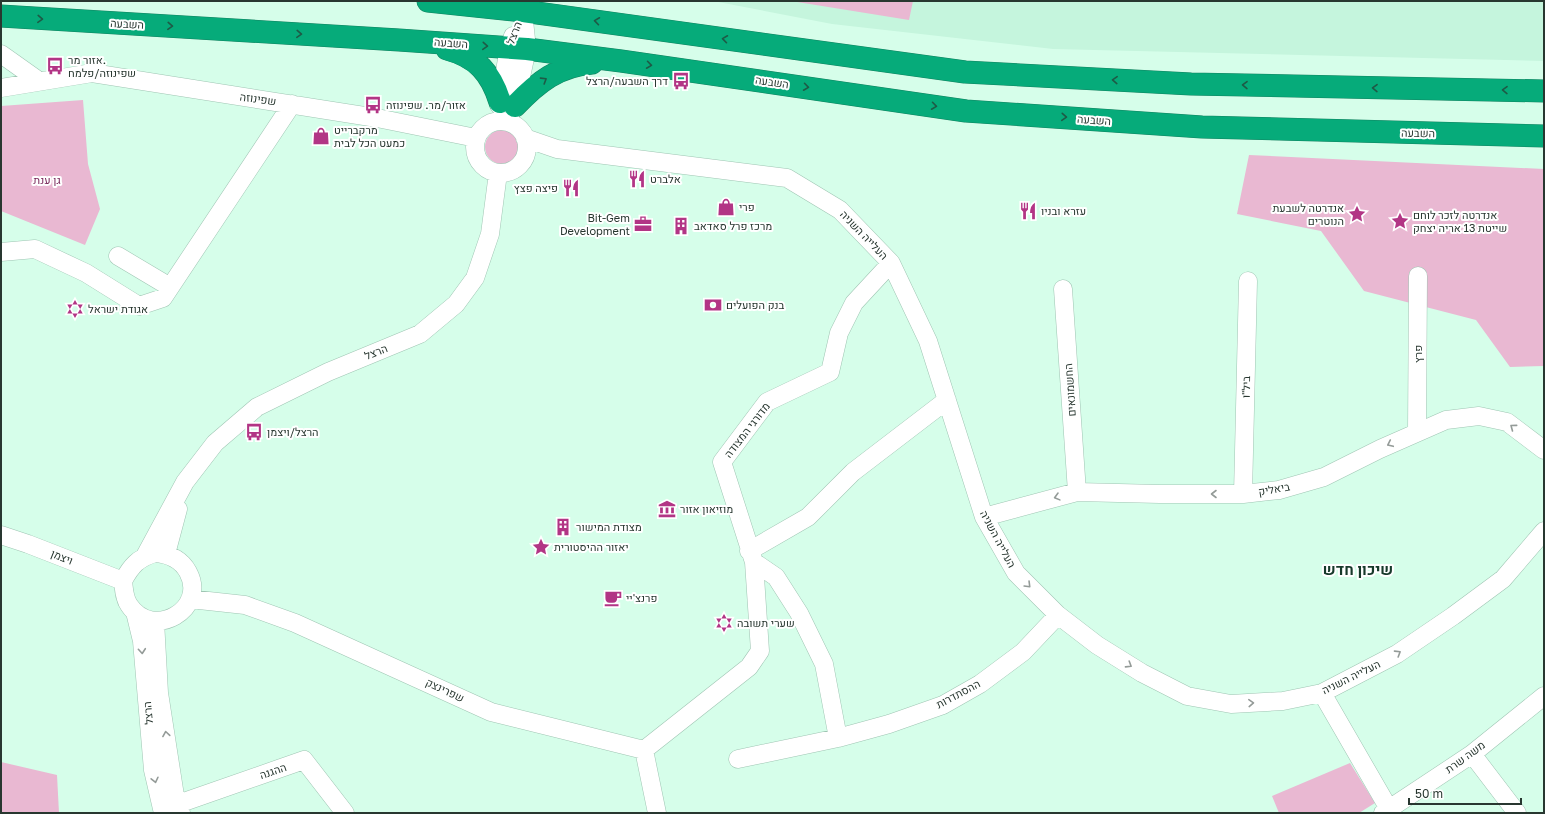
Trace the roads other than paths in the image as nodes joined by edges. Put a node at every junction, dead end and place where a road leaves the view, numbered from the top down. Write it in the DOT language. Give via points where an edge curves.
graph roads {
  1 [pos="428,1"];
  2 [pos="523,11"];
  3 [pos="1,16"];
  4 [pos="399,40"];
  5 [pos="518,48"];
  6 [pos="1,54"];
  7 [pos="621,61"];
  8 [pos="39,81"];
  9 [pos="1,88"];
  10 [pos="1544,91"];
  11 [pos="292,104"];
  12 [pos="506,113"];
  13 [pos="1544,136"];
  14 [pos="476,138"];
  15 [pos="525,138"];
  16 [pos="557,149"];
  17 [pos="522,162"];
  18 [pos="498,173"];
  19 [pos="1,252"];
  20 [pos="118,256"];
  21 [pos="892,263"];
  22 [pos="1418,276"];
  23 [pos="1248,281"];
  24 [pos="170,288"];
  25 [pos="1063,289"];
  26 [pos="947,400"];
  27 [pos="1417,432"];
  28 [pos="1544,450"];
  29 [pos="185,482"];
  30 [pos="1077,492"];
  31 [pos="1243,494"];
  32 [pos="984,517"];
  33 [pos="1544,531"];
  34 [pos="1,535"];
  35 [pos="166,554"];
  36 [pos="145,556"];
  37 [pos="752,557"];
  38 [pos="123,581"];
  39 [pos="190,599"];
  40 [pos="135,612"];
  41 [pos="1058,615"];
  42 [pos="155,621"];
  43 [pos="1322,693"];
  44 [pos="1544,696"];
  45 [pos="838,738"];
  46 [pos="644,750"];
  47 [pos="1472,754"];
  48 [pos="738,759"];
  49 [pos="168,811"];
  50 [pos="1386,811"];
  51 [pos="345,813"];
  52 [pos="657,813"];
  53 [pos="1517,813"];
  1 -- 2 [label="highway"];
  2 -- 5 [label="street, הרצל"];
  10 -- 2 [label="highway, one-way" via="1191,84 965,72"];
  3 -- 4 [label="highway, השבעה, one-way"];
  4 -- 5 [label="highway, השבעה, one-way"];
  4 -- 12 [label="highway" via="459,52 473,60 483,68 490,79"];
  5 -- 7 [label="highway, השבעה"];
  5 -- 12 [label="street, הרצל"];
  6 -- 8 [label="street"];
  12 -- 7 [label="highway, one-way" via="540,82 564,69 584,64"];
  7 -- 13 [label="highway, השבעה, one-way" via="966,111 1202,127"];
  8 -- 9 [label="street, שפינוזה"];
  8 -- 11 [label="street, שפינוזה" via="92,73"];
  11 -- 14 [label="street, שפינוזה"];
  11 -- 24 [label="street"];
  12 -- 14 [label="street" via="484,127"];
  12 -- 15 [label="street"];
  14 -- 18 [label="street" via="476,154 479,161 484,167"];
  15 -- 16 [label="street, העלייה השניה"];
  15 -- 17 [label="street" via="527,150"];
  16 -- 17 [label="street, העלייה השניה" via="539,152"];
  16 -- 21 [label="street, העלייה השניה" via="787,178 840,210"];
  17 -- 18 [label="street" via="512,171"];
  18 -- 29 [label="street, הרצל" via="490,234 475,278 456,304 420,334 328,372 257,407 215,443"];
  19 -- 24 [label="street" via="35,249 86,273 139,306 163,298"];
  20 -- 24 [label="street"];
  21 -- 26 [label="street, העלייה השניה" via="928,341"];
  21 -- 37 [label="street, מדורגי המצודה" via="854,303 838,333 830,372 767,402 722,462"];
  22 -- 27 [label="street, פרץ"];
  23 -- 31 [label="street, ביל\"ו"];
  25 -- 30 [label="street, החשמונאים"];
  26 -- 32 [label="street, העלייה השניה"];
  26 -- 37 [label="street" via="853,472 808,517"];
  28 -- 27 [label="street, ביאליק, one-way" via="1507,422 1479,416 1446,420"];
  27 -- 31 [label="street, ביאליק, one-way" via="1324,477 1279,490"];
  29 -- 35 [label="street, הרצל"];
  29 -- 36 [label="street, הרצל"];
  31 -- 30 [label="street, ביאליק, one-way"];
  30 -- 32 [label="street, ביאליק, one-way"];
  32 -- 41 [label="street, העלייה השניה, one-way" via="1016,573"];
  43 -- 33 [label="street, העלייה השניה, one-way" via="1397,654 1453,616 1502,579"];
  34 -- 38 [label="street, ויצמן"];
  35 -- 36 [label="street" via="155,553"];
  35 -- 39 [label="street" via="185,566 192,588"];
  36 -- 38 [label="street" via="135,562"];
  37 -- 45 [label="street" via="776,577 799,613 824,664"];
  37 -- 46 [label="street" via="760,651 749,667"];
  38 -- 40 [label="street" via="128,604"];
  39 -- 42 [label="street" via="176,616"];
  39 -- 46 [label="street, שפרינצק" via="245,605 281,618 358,650 491,712"];
  40 -- 42 [label="street"];
  40 -- 49 [label="street, הרצל, one-way" via="142,641 153,770"];
  41 -- 43 [label="street, העלייה השניה, one-way" via="1097,645 1142,673 1187,696 1231,704 1283,702"];
  41 -- 45 [label="street, ההסתדרות" via="1023,652 968,691 929,710"];
  49 -- 42 [label="street, הרצל, one-way" via="175,796 160,694"];
  43 -- 50 [label="street"];
  44 -- 47 [label="street, משה שרת"];
  45 -- 48 [label="street, ההסתדרות"];
  46 -- 52 [label="street"];
  47 -- 50 [label="street, משה שרת"];
  47 -- 53 [label="street"];
  49 -- 51 [label="street, ההגנה" via="304,760"];
}
